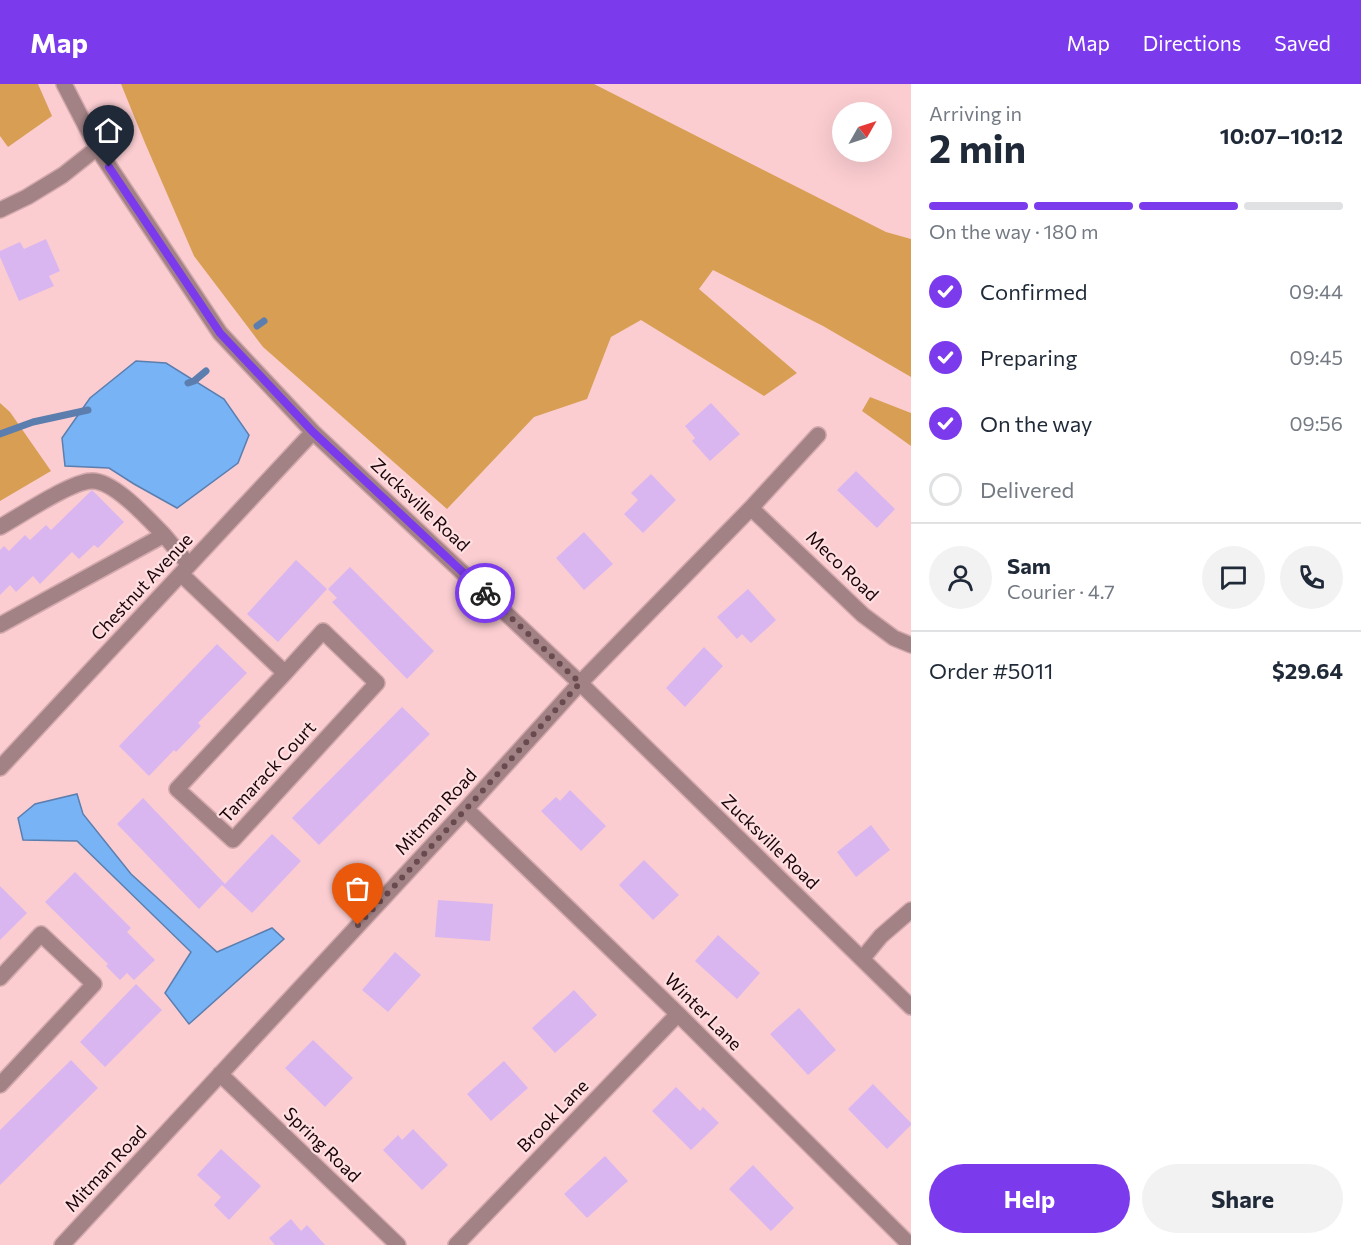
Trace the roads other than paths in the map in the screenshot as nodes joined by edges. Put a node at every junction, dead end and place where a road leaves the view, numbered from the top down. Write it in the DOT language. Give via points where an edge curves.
graph roads {
  1 [pos="64,84"];
  2 [pos="97,148"];
  3 [pos="0,210"];
  4 [pos="313,432"];
  5 [pos="818,435"];
  6 [pos="751,508"];
  7 [pos="0,527"];
  8 [pos="164,535"];
  9 [pos="185,569"];
  10 [pos="0,625"];
  11 [pos="911,645"];
  12 [pos="285,673"];
  13 [pos="580,683"];
  14 [pos="0,768"];
  15 [pos="466,809"];
  16 [pos="911,910"];
  17 [pos="862,959"];
  18 [pos="0,978"];
  19 [pos="911,1007"];
  20 [pos="678,1014"];
  21 [pos="220,1074"];
  22 [pos="0,1084"];
  23 [pos="62,1245"];
  24 [pos="398,1245"];
  25 [pos="456,1245"];
  26 [pos="910,1245"];
  1 -- 2 [label="street, Zucksville Road"];
  2 -- 3 [label="street" via="63,175"];
  2 -- 4 [label="street, Zucksville Road" via="220,333"];
  4 -- 9 [label="street, Chestnut Avenue"];
  4 -- 13 [label="street, Zucksville Road"];
  5 -- 6 [label="street, Mitman Road"];
  6 -- 11 [label="street, Meco Road" via="863,615 894,638"];
  6 -- 13 [label="street, Mitman Road"];
  7 -- 8 [label="street" via="65,490 92,480 109,486 133,504"];
  8 -- 9 [label="street"];
  8 -- 10 [label="street"];
  9 -- 12 [label="street"];
  9 -- 14 [label="street, Chestnut Avenue"];
  12 -- 12 [label="street, Tamarack Court" via="324,631 377,683 233,840 177,789"];
  13 -- 15 [label="street, Mitman Road"];
  13 -- 17 [label="street, Zucksville Road"];
  15 -- 20 [label="street, Winter Lane"];
  15 -- 21 [label="street, Mitman Road"];
  16 -- 17 [label="street"];
  17 -- 19 [label="street, Zucksville Road"];
  18 -- 22 [label="street" via="41,934 94,984"];
  20 -- 25 [label="street, Brook Lane"];
  20 -- 26 [label="street, Winter Lane"];
  21 -- 23 [label="street, Mitman Road"];
  21 -- 24 [label="street, Spring Road"];
}
